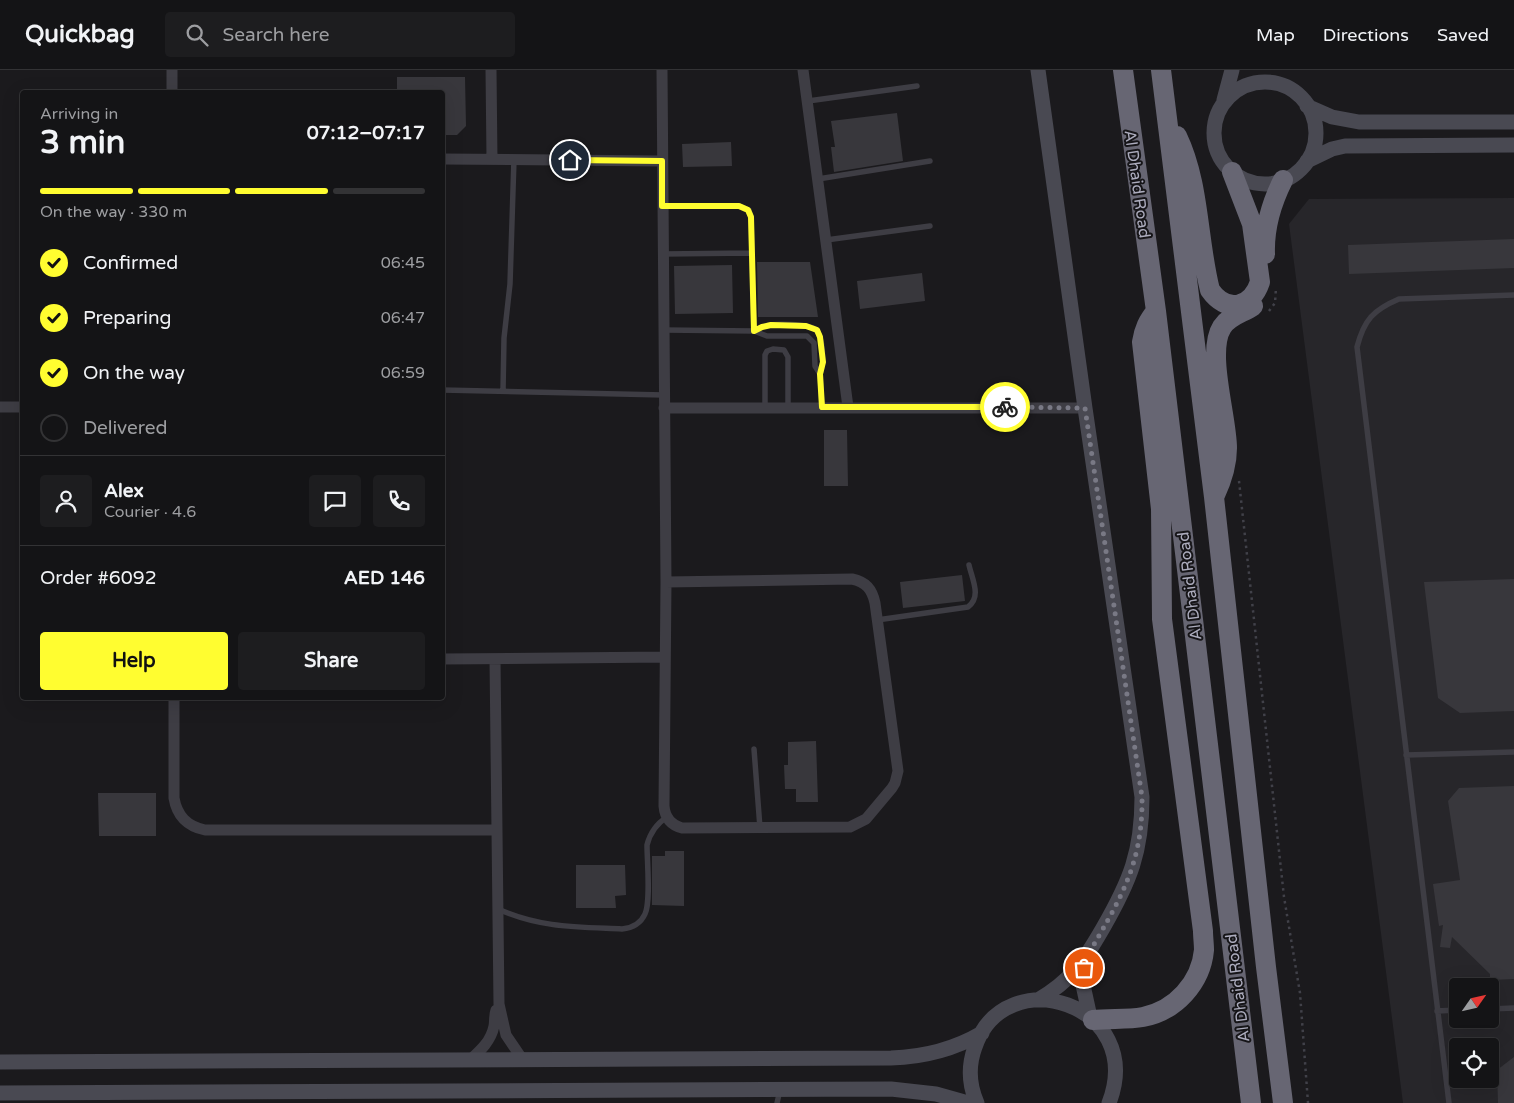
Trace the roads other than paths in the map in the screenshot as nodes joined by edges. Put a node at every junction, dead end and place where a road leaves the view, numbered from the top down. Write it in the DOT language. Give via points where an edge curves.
graph roads {
  1 [pos="172,70"];
  2 [pos="491,70"];
  3 [pos="662,70"];
  4 [pos="804,70"];
  5 [pos="1038,70"];
  6 [pos="1123,70"];
  7 [pos="1161,70"];
  8 [pos="1232,70"];
  9 [pos="1267,70"];
  10 [pos="1282,85"];
  11 [pos="917,86"];
  12 [pos="172,90"];
  13 [pos="808,102"];
  14 [pos="1223,103"];
  15 [pos="1307,106"];
  16 [pos="1167,118"];
  17 [pos="1514,122"];
  18 [pos="1514,145"];
  19 [pos="492,158"];
  20 [pos="445,159"];
  21 [pos="514,159"];
  22 [pos="662,161"];
  23 [pos="1307,161"];
  24 [pos="930,162"];
  25 [pos="1232,172"];
  26 [pos="818,179"];
  27 [pos="1283,180"];
  28 [pos="662,206"];
  29 [pos="930,226"];
  30 [pos="826,240"];
  31 [pos="752,253"];
  32 [pos="663,254"];
  33 [pos="1514,295"];
  34 [pos="1156,311"];
  35 [pos="664,330"];
  36 [pos="754,331"];
  37 [pos="820,374"];
  38 [pos="445,390"];
  39 [pos="503,392"];
  40 [pos="664,395"];
  41 [pos="0,407"];
  42 [pos="20,407"];
  43 [pos="765,407"];
  44 [pos="788,407"];
  45 [pos="822,407"];
  46 [pos="848,407"];
  47 [pos="664,408"];
  48 [pos="1085,408"];
  49 [pos="1214,497"];
  50 [pos="969,565"];
  51 [pos="666,582"];
  52 [pos="877,620"];
  53 [pos="665,657"];
  54 [pos="445,659"];
  55 [pos="496,659"];
  56 [pos="174,700"];
  57 [pos="754,749"];
  58 [pos="1514,752"];
  59 [pos="1406,755"];
  60 [pos="667,817"];
  61 [pos="760,828"];
  62 [pos="497,830"];
  63 [pos="498,909"];
  64 [pos="1085,960"];
  65 [pos="1038,1000"];
  66 [pos="499,1004"];
  67 [pos="1514,1008"];
  68 [pos="1499,1009"];
  69 [pos="1449,1010"];
  70 [pos="1437,1011"];
  71 [pos="1091,1018"];
  72 [pos="982,1033"];
  73 [pos="470,1060"];
  74 [pos="523,1060"];
  75 [pos="0,1062"];
  76 [pos="0,1093"];
  77 [pos="778,1096"];
  78 [pos="968,1103"];
  79 [pos="977,1103"];
  80 [pos="1109,1103"];
  81 [pos="1251,1103"];
  82 [pos="1283,1103"];
  83 [pos="1449,1103"];
  1 -- 12 [label="street"];
  2 -- 19 [label="street"];
  3 -- 22 [label="street"];
  4 -- 13 [label="street"];
  5 -- 48 [label="street"];
  6 -- 34 [label="highway, Al Dhaid Road"];
  7 -- 16 [label="highway, Al Dhaid Road"];
  8 -- 14 [label="street"];
  9 -- 10 [label="street"];
  10 -- 14 [label="street" via="1250,84 1235,91"];
  10 -- 15 [label="street" via="1296,93"];
  11 -- 13 [label="lane"];
  13 -- 26 [label="street"];
  14 -- 25 [label="street" via="1216,116 1214,131 1222,160"];
  15 -- 17 [label="street" via="1332,117 1359,122"];
  15 -- 23 [label="street" via="1315,133"];
  16 -- 25 [label="highway" via="1192,182 1210,290 1216,298 1233,305 1243,304 1251,298 1260,282 1252,224"];
  16 -- 49 [label="highway, Al Dhaid Road"];
  18 -- 23 [label="street" via="1345,146"];
  19 -- 20 [label="street"];
  19 -- 21 [label="street"];
  21 -- 22 [label="street"];
  21 -- 39 [label="lane"];
  22 -- 28 [label="street"];
  23 -- 27 [label="street"];
  24 -- 26 [label="lane"];
  25 -- 27 [label="street" via="1256,183"];
  26 -- 30 [label="street"];
  27 -- 49 [label="highway" via="1266,227 1266,290 1252,308 1223,326 1216,342 1227,448 1226,465"];
  28 -- 31 [label="lane" via="746,208 751,217"];
  28 -- 32 [label="street"];
  29 -- 30 [label="lane"];
  30 -- 46 [label="street"];
  31 -- 32 [label="lane"];
  31 -- 36 [label="lane"];
  32 -- 35 [label="street"];
  33 -- 59 [label="lane" via="1399,299 1370,316 1357,347"];
  34 -- 71 [label="highway" via="1144,330 1142,342 1161,509 1162,619 1204,950 1199,969 1178,1001 1143,1017"];
  34 -- 81 [label="highway, Al Dhaid Road"];
  35 -- 36 [label="lane"];
  35 -- 40 [label="street"];
  36 -- 37 [label="lane" via="768,336 810,337 814,343 815,366"];
  36 -- 37 [label="lane" via="771,325 814,328 820,337 823,362"];
  37 -- 45 [label="lane"];
  38 -- 39 [label="lane"];
  39 -- 40 [label="lane"];
  40 -- 47 [label="street"];
  41 -- 42 [label="street"];
  43 -- 44 [label="street"];
  43 -- 44 [label="lane" via="765,355 773,349 784,350 788,356"];
  43 -- 47 [label="street"];
  44 -- 45 [label="street"];
  45 -- 46 [label="street"];
  46 -- 48 [label="street"];
  47 -- 51 [label="street"];
  48 -- 64 [label="street" via="1142,797 1136,859 1126,888"];
  49 -- 82 [label="highway, Al Dhaid Road"];
  50 -- 52 [label="lane" via="976,594 968,606"];
  51 -- 52 [label="street" via="859,580 869,587 873,595"];
  51 -- 53 [label="street"];
  52 -- 61 [label="street" via="898,771 895,783 866,819 856,825"];
  53 -- 55 [label="street"];
  53 -- 60 [label="street" via="664,806"];
  54 -- 55 [label="street"];
  55 -- 62 [label="street"];
  56 -- 62 [label="street" via="174,798 180,816 195,828"];
  57 -- 61 [label="lane"];
  58 -- 59 [label="lane"];
  59 -- 70 [label="lane"];
  60 -- 61 [label="street" via="682,828"];
  60 -- 63 [label="lane" via="649,838 647,907 634,926 622,929 550,925"];
  62 -- 63 [label="street"];
  63 -- 66 [label="street"];
  64 -- 65 [label="street" via="1064,983"];
  64 -- 71 [label="street" via="1083,985"];
  65 -- 71 [label="street" via="1060,1002"];
  65 -- 72 [label="street" via="1006,1010"];
  66 -- 73 [label="street" via="490,1039"];
  66 -- 74 [label="street" via="506,1035"];
  67 -- 68 [label="lane"];
  69 -- 70 [label="lane"];
  70 -- 83 [label="lane"];
  71 -- 80 [label="street" via="1107,1038 1114,1059 1115,1082"];
  72 -- 74 [label="street" via="946,1050 906,1058"];
  72 -- 79 [label="street" via="971,1064 972,1087"];
  73 -- 74 [label="street"];
  73 -- 75 [label="street"];
  76 -- 77 [label="street"];
  77 -- 78 [label="street" via="906,1090"];
}
